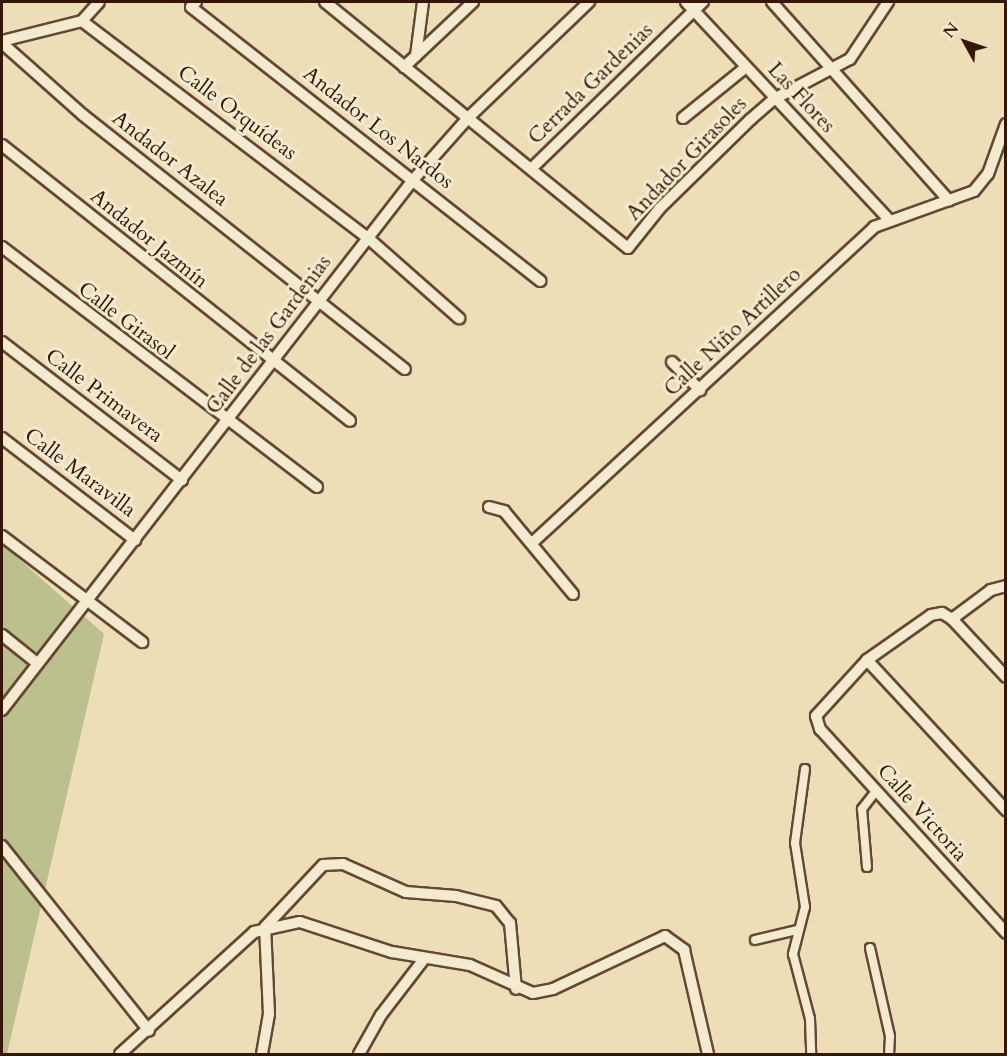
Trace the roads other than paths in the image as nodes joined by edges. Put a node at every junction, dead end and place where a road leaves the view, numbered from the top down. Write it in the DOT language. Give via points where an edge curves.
graph roads {
  1 [pos="99,2"];
  2 [pos="325,2"];
  3 [pos="423,2"];
  4 [pos="473,2"];
  5 [pos="589,2"];
  6 [pos="686,2"];
  7 [pos="703,2"];
  8 [pos="772,2"];
  9 [pos="888,2"];
  10 [pos="193,4"];
  11 [pos="695,10"];
  12 [pos="82,21"];
  13 [pos="2,42"];
  14 [pos="416,56"];
  15 [pos="404,67"];
  16 [pos="746,67"];
  17 [pos="837,69"];
  18 [pos="774,99"];
  19 [pos="468,118"];
  20 [pos="683,118"];
  21 [pos="1005,124"];
  22 [pos="2,145"];
  23 [pos="531,169"];
  24 [pos="413,180"];
  25 [pos="949,201"];
  26 [pos="889,220"];
  27 [pos="367,237"];
  28 [pos="2,247"];
  29 [pos="541,281"];
  30 [pos="320,301"];
  31 [pos="459,318"];
  32 [pos="2,342"];
  33 [pos="672,362"];
  34 [pos="274,363"];
  35 [pos="405,369"];
  36 [pos="700,390"];
  37 [pos="350,421"];
  38 [pos="228,423"];
  39 [pos="2,438"];
  40 [pos="182,480"];
  41 [pos="317,487"];
  42 [pos="489,507"];
  43 [pos="2,536"];
  44 [pos="135,540"];
  45 [pos="532,543"];
  46 [pos="1005,586"];
  47 [pos="573,594"];
  48 [pos="86,599"];
  49 [pos="952,619"];
  50 [pos="2,635"];
  51 [pos="142,642"];
  52 [pos="867,660"];
  53 [pos="37,663"];
  54 [pos="1005,677"];
  55 [pos="2,710"];
  56 [pos="805,769"];
  57 [pos="876,791"];
  58 [pos="1005,810"];
  59 [pos="2,846"];
  60 [pos="867,867"];
  61 [pos="266,927"];
  62 [pos="797,930"];
  63 [pos="1005,933"];
  64 [pos="755,940"];
  65 [pos="870,948"];
  66 [pos="424,959"];
  67 [pos="516,988"];
  68 [pos="149,1031"];
  69 [pos="120,1054"];
  70 [pos="262,1054"];
  71 [pos="359,1054"];
  72 [pos="708,1054"];
  73 [pos="811,1054"];
  74 [pos="889,1054"];
  1 -- 12 [label="street"];
  2 -- 15 [label="street"];
  3 -- 14 [label="street"];
  4 -- 14 [label="street"];
  5 -- 19 [label="street, Calle de las Gardenias"];
  6 -- 11 [label="street, Las Flores"];
  7 -- 11 [label="street, Cerrada Gardenias"];
  8 -- 17 [label="street, Las Flores"];
  9 -- 17 [label="street" via="850,59"];
  10 -- 24 [label="street, Andador Los Nardos"];
  11 -- 16 [label="street, Las Flores"];
  11 -- 23 [label="street, Cerrada Gardenias"];
  12 -- 13 [label="street"];
  12 -- 27 [label="street, Calle Orquídeas"];
  13 -- 30 [label="street, Andador Azalea" via="83,115"];
  14 -- 15 [label="street"];
  15 -- 19 [label="street"];
  16 -- 18 [label="street, Las Flores"];
  16 -- 20 [label="street"];
  17 -- 18 [label="street"];
  17 -- 25 [label="street, Las Flores"];
  18 -- 23 [label="street, Andador Girasoles" via="660,208 628,248"];
  18 -- 26 [label="street, Las Flores"];
  19 -- 23 [label="street"];
  19 -- 24 [label="street, Calle de las Gardenias"];
  21 -- 25 [label="street, Calle Niño Artillero" via="988,174 974,190"];
  22 -- 34 [label="street, Andador Jazmín"];
  24 -- 27 [label="street, Calle de las Gardenias"];
  24 -- 29 [label="street, Andador Los Nardos"];
  25 -- 26 [label="street, Calle Niño Artillero"];
  26 -- 36 [label="street, Calle Niño Artillero" via="874,227"];
  27 -- 30 [label="street, Calle de las Gardenias"];
  27 -- 31 [label="street, Calle Orquídeas"];
  28 -- 38 [label="street, Calle Girasol"];
  30 -- 34 [label="street, Calle de las Gardenias"];
  30 -- 35 [label="street, Andador Azalea"];
  32 -- 40 [label="street, Calle Primavera"];
  33 -- 36 [label="street"];
  34 -- 37 [label="street, Andador Jazmín"];
  34 -- 38 [label="street, Calle de las Gardenias"];
  36 -- 45 [label="street, Calle Niño Artillero"];
  38 -- 40 [label="street, Calle de las Gardenias"];
  38 -- 41 [label="street, Calle Girasol"];
  39 -- 44 [label="street, Calle Maravilla"];
  40 -- 44 [label="street, Calle de las Gardenias"];
  42 -- 45 [label="street" via="504,512"];
  43 -- 48 [label="street"];
  44 -- 48 [label="street, Calle de las Gardenias"];
  45 -- 47 [label="street"];
  46 -- 49 [label="street" via="991,591"];
  48 -- 51 [label="street"];
  48 -- 53 [label="street, Calle de las Gardenias"];
  49 -- 52 [label="street" via="942,613 931,615"];
  49 -- 54 [label="street"];
  50 -- 53 [label="street"];
  52 -- 57 [label="street, Calle Victoria" via="816,716 820,729"];
  52 -- 58 [label="street"];
  53 -- 55 [label="street, Calle de las Gardenias"];
  56 -- 62 [label="street" via="795,843 805,907"];
  57 -- 60 [label="street" via="862,809"];
  57 -- 63 [label="street, Calle Victoria"];
  59 -- 68 [label="street"];
  61 -- 66 [label="street" via="300,922 322,926"];
  61 -- 67 [label="street" via="323,866 343,864 406,892 456,896 496,906 510,923"];
  61 -- 68 [label="street" via="216,964"];
  61 -- 70 [label="street" via="270,1014"];
  62 -- 64 [label="street"];
  62 -- 73 [label="street" via="793,954 810,1020"];
  65 -- 74 [label="street" via="890,1036"];
  66 -- 67 [label="street" via="470,965"];
  66 -- 71 [label="street" via="381,1015"];
  67 -- 72 [label="street" via="533,993 553,989 665,936 684,950"];
  68 -- 69 [label="street"];
}
